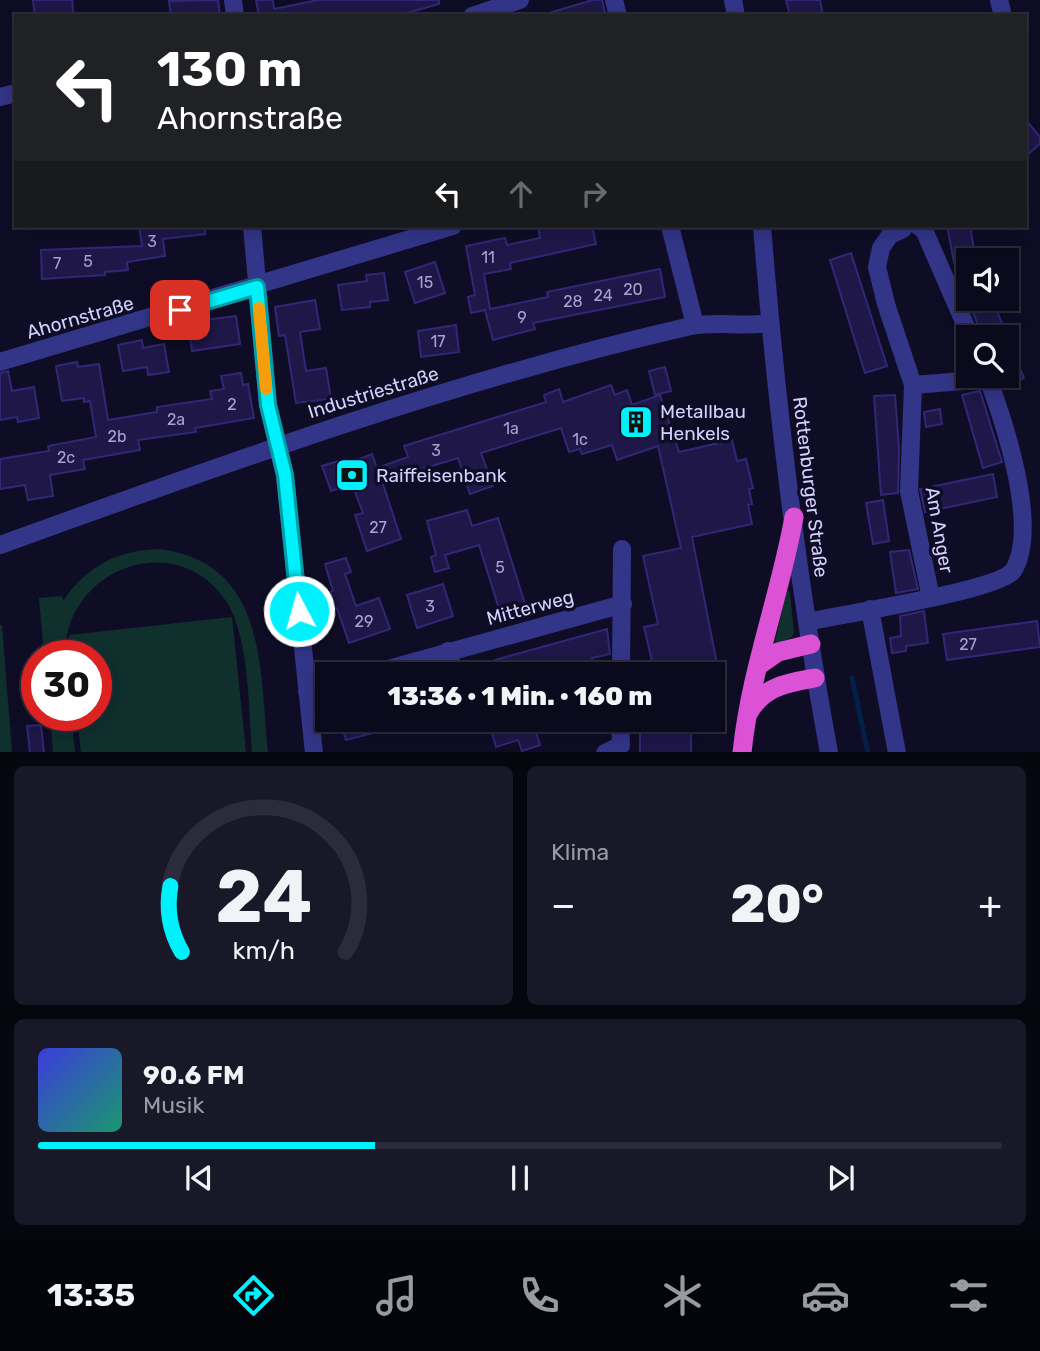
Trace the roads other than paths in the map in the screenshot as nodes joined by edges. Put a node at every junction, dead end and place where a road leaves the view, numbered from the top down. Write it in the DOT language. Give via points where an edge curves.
graph roads {
  1 [pos="520,0"];
  2 [pos="478,14"];
  3 [pos="252,228"];
  4 [pos="447,228"];
  5 [pos="671,228"];
  6 [pos="762,228"];
  7 [pos="907,228"];
  8 [pos="914,228"];
  9 [pos="257,287"];
  10 [pos="770,323"];
  11 [pos="695,325"];
  12 [pos="965,325"];
  13 [pos="0,362"];
  14 [pos="956,380"];
  15 [pos="913,385"];
  16 [pos="990,388"];
  17 [pos="278,444"];
  18 [pos="794,517"];
  19 [pos="0,545"];
  20 [pos="622,549"];
  21 [pos="931,598"];
  22 [pos="623,604"];
  23 [pos="870,609"];
  24 [pos="807,622"];
  25 [pos="811,644"];
  26 [pos="448,651"];
  27 [pos="411,662"];
  28 [pos="451,662"];
  29 [pos="621,662"];
  30 [pos="758,666"];
  31 [pos="816,678"];
  32 [pos="315,690"];
  33 [pos="307,692"];
  34 [pos="745,721"];
  35 [pos="620,732"];
  36 [pos="314,752"];
  37 [pos="604,752"];
  38 [pos="741,752"];
  39 [pos="829,752"];
  40 [pos="897,752"];
  1 -- 2 [label="street"];
  3 -- 9 [label="street"];
  4 -- 9 [label="street, Ahornstraße"];
  5 -- 11 [label="street"];
  6 -- 10 [label="street, Rottenburger Straße"];
  7 -- 15 [label="street, Am Anger" via="890,235 877,267"];
  8 -- 12 [label="street, Am Anger" via="924,230"];
  9 -- 13 [label="street, Ahornstraße"];
  9 -- 17 [label="street" via="268,405"];
  10 -- 11 [label="street, Industriestraße"];
  10 -- 18 [label="street, Rottenburger Straße"];
  11 -- 17 [label="street, Industriestraße" via="495,376"];
  14 -- 15 [label="street, Am Anger"];
  15 -- 21 [label="street, Am Anger" via="909,491"];
  16 -- 21 [label="street, Am Anger" via="1025,498 1022,555 1012,572 997,581"];
  17 -- 19 [label="street, Industriestraße"];
  17 -- 33 [label="street"];
  18 -- 24 [label="street, Rottenburger Straße"];
  18 -- 30 [label="highway"];
  20 -- 22 [label="street"];
  21 -- 23 [label="street, Am Anger"];
  22 -- 26 [label="street, Mitterweg"];
  22 -- 29 [label="street"];
  23 -- 24 [label="street, Am Anger"];
  23 -- 40 [label="street"];
  24 -- 25 [label="street, Rottenburger Straße"];
  25 -- 30 [label="highway" via="778,652"];
  25 -- 31 [label="street, Rottenburger Straße"];
  26 -- 27 [label="street, Mitterweg"];
  26 -- 28 [label="street"];
  30 -- 34 [label="highway"];
  31 -- 34 [label="highway" via="766,692"];
  31 -- 39 [label="street, Rottenburger Straße"];
  32 -- 33 [label="street"];
  33 -- 36 [label="street"];
  34 -- 38 [label="highway"];
  35 -- 37 [label="street" via="621,745"];
}
